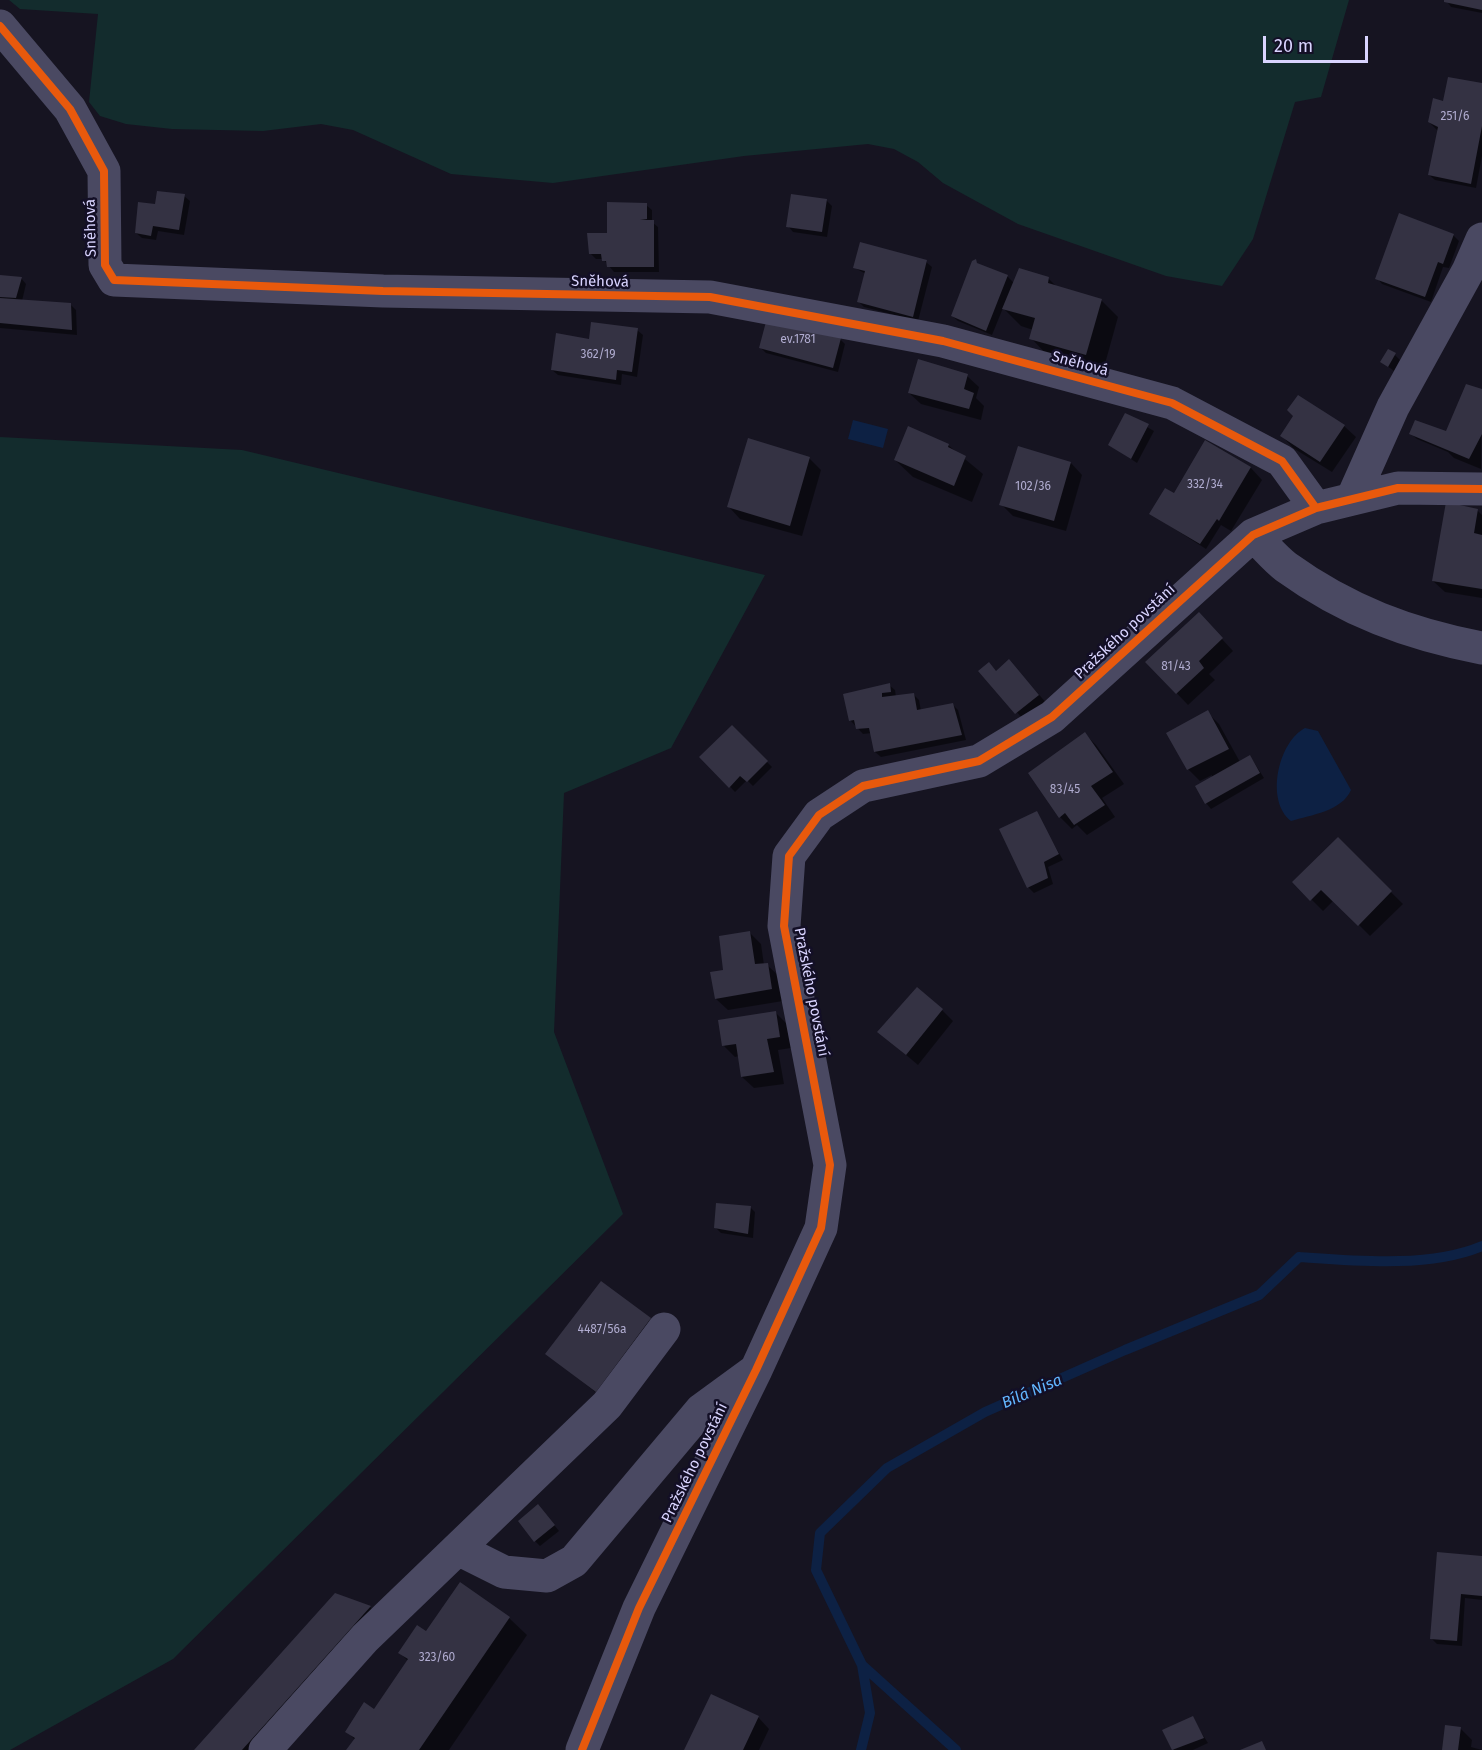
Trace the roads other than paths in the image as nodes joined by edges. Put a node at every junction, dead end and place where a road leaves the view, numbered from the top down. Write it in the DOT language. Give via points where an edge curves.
graph roads {
  1 [pos="2,28"];
  2 [pos="1482,239"];
  3 [pos="1482,489"];
  4 [pos="1352,500"];
  5 [pos="1316,508"];
  6 [pos="1253,535"];
  7 [pos="1482,648"];
  8 [pos="664,1329"];
  9 [pos="756,1370"];
  10 [pos="458,1549"];
  11 [pos="265,1750"];
  12 [pos="582,1750"];
  1 -- 5 [label="street, Sněhová" via="70,109 104,171 105,265 114,280 382,291 710,297 943,341 1172,403 1282,461"];
  2 -- 4 [label="street" via="1393,407"];
  3 -- 4 [label="street, Pražského povstání" via="1398,488"];
  4 -- 5 [label="street, Pražského povstání"];
  5 -- 6 [label="street, Pražského povstání"];
  6 -- 7 [label="street" via="1285,566 1359,611 1428,637"];
  6 -- 9 [label="street, Pražského povstání" via="1052,717 979,761 863,786 819,815 789,856 784,926 830,1165 821,1228"];
  8 -- 10 [label="street" via="607,1405"];
  9 -- 10 [label="street, Pražského povstání" via="701,1410 574,1562 547,1576 504,1572"];
  9 -- 12 [label="street, Pražského povstání" via="639,1608"];
  10 -- 11 [label="street" via="365,1638"];
}
